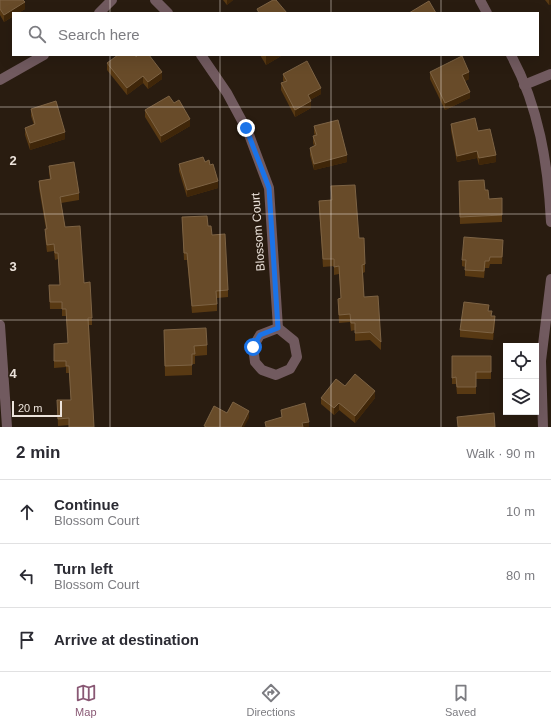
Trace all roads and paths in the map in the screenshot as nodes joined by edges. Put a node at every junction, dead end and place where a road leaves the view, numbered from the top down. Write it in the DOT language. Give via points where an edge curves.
graph roads {
  1 [pos="112,0"];
  2 [pos="155,0"];
  3 [pos="480,0"];
  4 [pos="100,12"];
  5 [pos="167,12"];
  6 [pos="486,12"];
  7 [pos="42,56"];
  8 [pos="202,56"];
  9 [pos="511,56"];
  10 [pos="551,74"];
  11 [pos="0,80"];
  12 [pos="524,85"];
  13 [pos="551,222"];
  14 [pos="551,279"];
  15 [pos="550,303"];
  16 [pos="0,325"];
  17 [pos="278,328"];
  18 [pos="7,427"];
  19 [pos="543,427"];
  1 -- 4 [label="street"];
  2 -- 5 [label="street"];
  3 -- 6 [label="street"];
  7 -- 11 [label="street"];
  8 -- 17 [label="street, Blossom Court" via="227,93 248,132 269,188"];
  9 -- 12 [label="street"];
  10 -- 12 [label="street"];
  12 -- 13 [label="street" via="539,126 544,149"];
  14 -- 15 [label="street"];
  15 -- 19 [label="street" via="540,361"];
  16 -- 18 [label="street"];
  17 -- 17 [label="street" via="260,335 253,347 255,362 262,370 276,375 290,369 296,357 294,341"];
}
